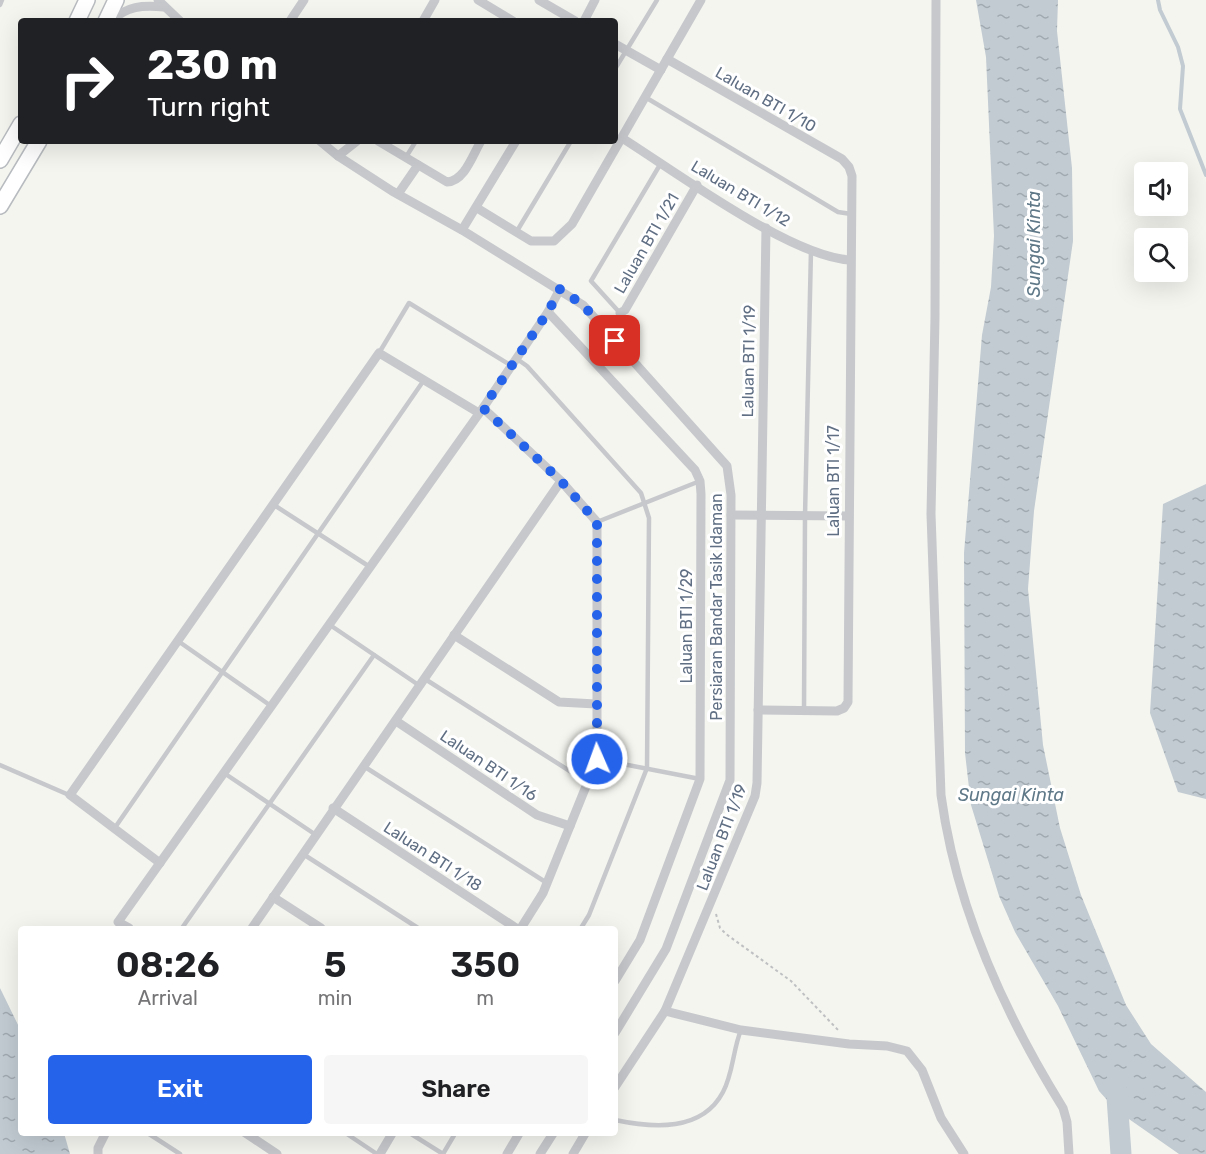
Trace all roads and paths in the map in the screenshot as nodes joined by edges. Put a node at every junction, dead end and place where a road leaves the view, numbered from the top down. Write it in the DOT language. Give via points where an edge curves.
graph roads {
  1 [pos="2,0"];
  2 [pos="81,0"];
  3 [pos="87,0"];
  4 [pos="116,0"];
  5 [pos="304,0"];
  6 [pos="435,0"];
  7 [pos="478,0"];
  8 [pos="539,0"];
  9 [pos="595,0"];
  10 [pos="657,0"];
  11 [pos="701,0"];
  12 [pos="936,0"];
  13 [pos="0,4"];
  14 [pos="161,4"];
  15 [pos="78,18"];
  16 [pos="107,18"];
  17 [pos="115,18"];
  18 [pos="177,18"];
  19 [pos="292,18"];
  20 [pos="425,18"];
  21 [pos="508,18"];
  22 [pos="570,18"];
  23 [pos="586,18"];
  24 [pos="618,46"];
  25 [pos="626,51"];
  26 [pos="667,59"];
  27 [pos="618,64"];
  28 [pos="661,70"];
  29 [pos="645,97"];
  30 [pos="18,129"];
  31 [pos="622,138"];
  32 [pos="37,144"];
  33 [pos="324,144"];
  34 [pos="353,144"];
  35 [pos="383,144"];
  36 [pos="414,144"];
  37 [pos="479,144"];
  38 [pos="514,144"];
  39 [pos="569,144"];
  40 [pos="338,156"];
  41 [pos="406,157"];
  42 [pos="0,160"];
  43 [pos="661,163"];
  44 [pos="418,165"];
  45 [pos="849,167"];
  46 [pos="697,185"];
  47 [pos="399,194"];
  48 [pos="0,206"];
  49 [pos="477,208"];
  50 [pos="851,214"];
  51 [pos="766,228"];
  52 [pos="462,230"];
  53 [pos="516,232"];
  54 [pos="811,250"];
  55 [pos="850,260"];
  56 [pos="560,289"];
  57 [pos="548,312"];
  58 [pos="620,313"];
  59 [pos="379,353"];
  60 [pos="515,363"];
  61 [pos="424,380"];
  62 [pos="481,411"];
  63 [pos="561,481"];
  64 [pos="700,482"];
  65 [pos="645,503"];
  66 [pos="273,505"];
  67 [pos="731,515"];
  68 [pos="761,516"];
  69 [pos="805,516"];
  70 [pos="848,516"];
  71 [pos="597,522"];
  72 [pos="318,534"];
  73 [pos="370,567"];
  74 [pos="329,625"];
  75 [pos="454,635"];
  76 [pos="178,641"];
  77 [pos="374,655"];
  78 [pos="222,673"];
  79 [pos="422,682"];
  80 [pos="596,704"];
  81 [pos="271,706"];
  82 [pos="758,710"];
  83 [pos="804,710"];
  84 [pos="396,720"];
  85 [pos="597,759"];
  86 [pos="0,765"];
  87 [pos="364,766"];
  88 [pos="647,768"];
  89 [pos="224,773"];
  90 [pos="700,779"];
  91 [pos="587,782"];
  92 [pos="70,795"];
  93 [pos="269,804"];
  94 [pos="333,808"];
  95 [pos="570,826"];
  96 [pos="114,829"];
  97 [pos="316,835"];
  98 [pos="303,854"];
  99 [pos="160,863"];
  100 [pos="547,883"];
  101 [pos="273,897"];
  102 [pos="710,908"];
  103 [pos="125,926"];
  104 [pos="183,926"];
  105 [pos="253,926"];
  106 [pos="318,926"];
  107 [pos="415,926"];
  108 [pos="515,926"];
  109 [pos="519,926"];
  110 [pos="582,926"];
  111 [pos="618,976"];
  112 [pos="665,1011"];
  113 [pos="618,1028"];
  114 [pos="741,1030"];
  115 [pos="841,1043"];
  116 [pos="618,1082"];
  117 [pos="618,1120"];
  118 [pos="104,1136"];
  119 [pos="152,1136"];
  120 [pos="250,1136"];
  121 [pos="350,1136"];
  122 [pos="390,1136"];
  123 [pos="414,1136"];
  124 [pos="454,1136"];
  125 [pos="518,1136"];
  126 [pos="551,1136"];
  127 [pos="584,1136"];
  128 [pos="98,1154"];
  129 [pos="180,1154"];
  130 [pos="277,1154"];
  131 [pos="379,1154"];
  132 [pos="443,1154"];
  133 [pos="507,1154"];
  134 [pos="540,1154"];
  135 [pos="573,1154"];
  136 [pos="964,1154"];
  137 [pos="1070,1154"];
  1 -- 13 [label="lane"];
  2 -- 15 [label="street"];
  3 -- 15 [label="main road"];
  4 -- 16 [label="main road"];
  5 -- 19 [label="street"];
  6 -- 20 [label="street"];
  7 -- 21 [label="street"];
  8 -- 22 [label="street"];
  9 -- 23 [label="street"];
  10 -- 25 [label="lane"];
  11 -- 26 [label="street"];
  12 -- 137 [label="street" via="931,514 941,795 946,832 979,945 1063,1108"];
  14 -- 17 [label="street" via="130,8"];
  14 -- 18 [label="street"];
  24 -- 25 [label="street"];
  25 -- 27 [label="lane"];
  25 -- 28 [label="street"];
  26 -- 28 [label="street"];
  26 -- 45 [label="street, Laluan BTI 1/10" via="842,159"];
  28 -- 29 [label="street"];
  29 -- 31 [label="street"];
  29 -- 50 [label="lane" via="838,212"];
  30 -- 42 [label="main road"];
  31 -- 43 [label="street, Laluan BTI 1/12"];
  31 -- 53 [label="street" via="572,224 554,241 531,241"];
  32 -- 48 [label="main road"];
  33 -- 40 [label="street, Persiaran Bandar Tasik Idaman"];
  34 -- 40 [label="street"];
  35 -- 41 [label="street"];
  36 -- 41 [label="lane"];
  37 -- 44 [label="street" via="454,182"];
  38 -- 49 [label="street"];
  39 -- 53 [label="lane"];
  40 -- 47 [label="street, Persiaran Bandar Tasik Idaman"];
  41 -- 44 [label="street"];
  43 -- 46 [label="street, Laluan BTI 1/12"];
  43 -- 58 [label="lane" via="591,281"];
  44 -- 47 [label="street"];
  45 -- 50 [label="street, Laluan BTI 1/17"];
  46 -- 51 [label="street, Laluan BTI 1/12"];
  46 -- 58 [label="street, Laluan BTI 1/21"];
  47 -- 52 [label="street, Persiaran Bandar Tasik Idaman"];
  49 -- 52 [label="street"];
  49 -- 53 [label="street"];
  50 -- 55 [label="street, Laluan BTI 1/17"];
  51 -- 54 [label="street, Laluan BTI 1/12"];
  51 -- 68 [label="street, Laluan BTI 1/19"];
  52 -- 56 [label="street, Persiaran Bandar Tasik Idaman"];
  54 -- 55 [label="street, Laluan BTI 1/12" via="832,259"];
  54 -- 69 [label="lane"];
  55 -- 70 [label="street, Laluan BTI 1/17"];
  56 -- 57 [label="street"];
  56 -- 67 [label="street, Persiaran Bandar Tasik Idaman" via="583,305 727,466"];
  57 -- 60 [label="street"];
  57 -- 64 [label="street" via="695,470"];
  59 -- 60 [label="lane" via="409,303"];
  59 -- 61 [label="street"];
  59 -- 66 [label="street"];
  60 -- 62 [label="street"];
  60 -- 65 [label="lane" via="527,366 641,493"];
  61 -- 62 [label="street"];
  61 -- 72 [label="lane"];
  62 -- 63 [label="street"];
  62 -- 73 [label="street"];
  63 -- 71 [label="street"];
  63 -- 75 [label="street"];
  64 -- 65 [label="lane"];
  64 -- 90 [label="street, Laluan BTI 1/29"];
  65 -- 71 [label="lane"];
  65 -- 88 [label="lane" via="649,518"];
  66 -- 72 [label="lane"];
  66 -- 76 [label="street"];
  67 -- 68 [label="street"];
  67 -- 113 [label="street, Persiaran Bandar Tasik Idaman" via="730,780 666,949"];
  68 -- 69 [label="street"];
  68 -- 82 [label="street, Laluan BTI 1/19"];
  69 -- 70 [label="street"];
  69 -- 83 [label="lane"];
  70 -- 83 [label="street, Laluan BTI 1/17" via="848,702 837,711"];
  71 -- 80 [label="street"];
  72 -- 73 [label="lane"];
  72 -- 78 [label="lane"];
  73 -- 74 [label="street"];
  74 -- 77 [label="lane"];
  74 -- 81 [label="street"];
  75 -- 79 [label="street"];
  75 -- 80 [label="street" via="559,702"];
  76 -- 78 [label="lane"];
  76 -- 92 [label="street"];
  77 -- 79 [label="lane"];
  77 -- 93 [label="lane"];
  78 -- 81 [label="lane"];
  78 -- 96 [label="lane"];
  79 -- 84 [label="street"];
  79 -- 91 [label="lane"];
  80 -- 85 [label="street"];
  81 -- 89 [label="street"];
  82 -- 83 [label="street, Laluan BTI 1/17"];
  82 -- 102 [label="street, Laluan BTI 1/19" via="755,796"];
  84 -- 87 [label="street"];
  84 -- 95 [label="street, Laluan BTI 1/16" via="537,815"];
  85 -- 88 [label="lane"];
  85 -- 91 [label="street"];
  86 -- 92 [label="lane"];
  87 -- 94 [label="street"];
  87 -- 100 [label="lane"];
  88 -- 90 [label="lane"];
  88 -- 110 [label="lane"];
  89 -- 93 [label="lane"];
  89 -- 99 [label="street"];
  90 -- 111 [label="street, Laluan BTI 1/29" via="640,940"];
  91 -- 95 [label="street"];
  92 -- 96 [label="street"];
  93 -- 97 [label="lane"];
  93 -- 104 [label="lane"];
  94 -- 97 [label="street"];
  94 -- 108 [label="street, Laluan BTI 1/18"];
  95 -- 100 [label="street"];
  96 -- 99 [label="street"];
  97 -- 98 [label="street"];
  98 -- 101 [label="street"];
  98 -- 107 [label="lane"];
  99 -- 103 [label="street" via="118,922"];
  100 -- 109 [label="street"];
  101 -- 105 [label="street"];
  101 -- 106 [label="street"];
  102 -- 112 [label="street, Laluan BTI 1/19"];
  102 -- 115 [label="path" via="726,934 812,1001 841,1034"];
  112 -- 114 [label="street"];
  112 -- 116 [label="street, Laluan BTI 1/19"];
  114 -- 115 [label="street"];
  114 -- 117 [label="lane" via="724,1091 707,1111 688,1123 674,1125"];
  115 -- 136 [label="street" via="887,1046 912,1054 941,1118"];
  118 -- 128 [label="street"];
  119 -- 129 [label="lane"];
  120 -- 130 [label="street"];
  121 -- 131 [label="lane"];
  122 -- 131 [label="street"];
  123 -- 132 [label="lane"];
  124 -- 132 [label="lane"];
  125 -- 133 [label="street"];
  126 -- 134 [label="street"];
  127 -- 135 [label="street"];
}
